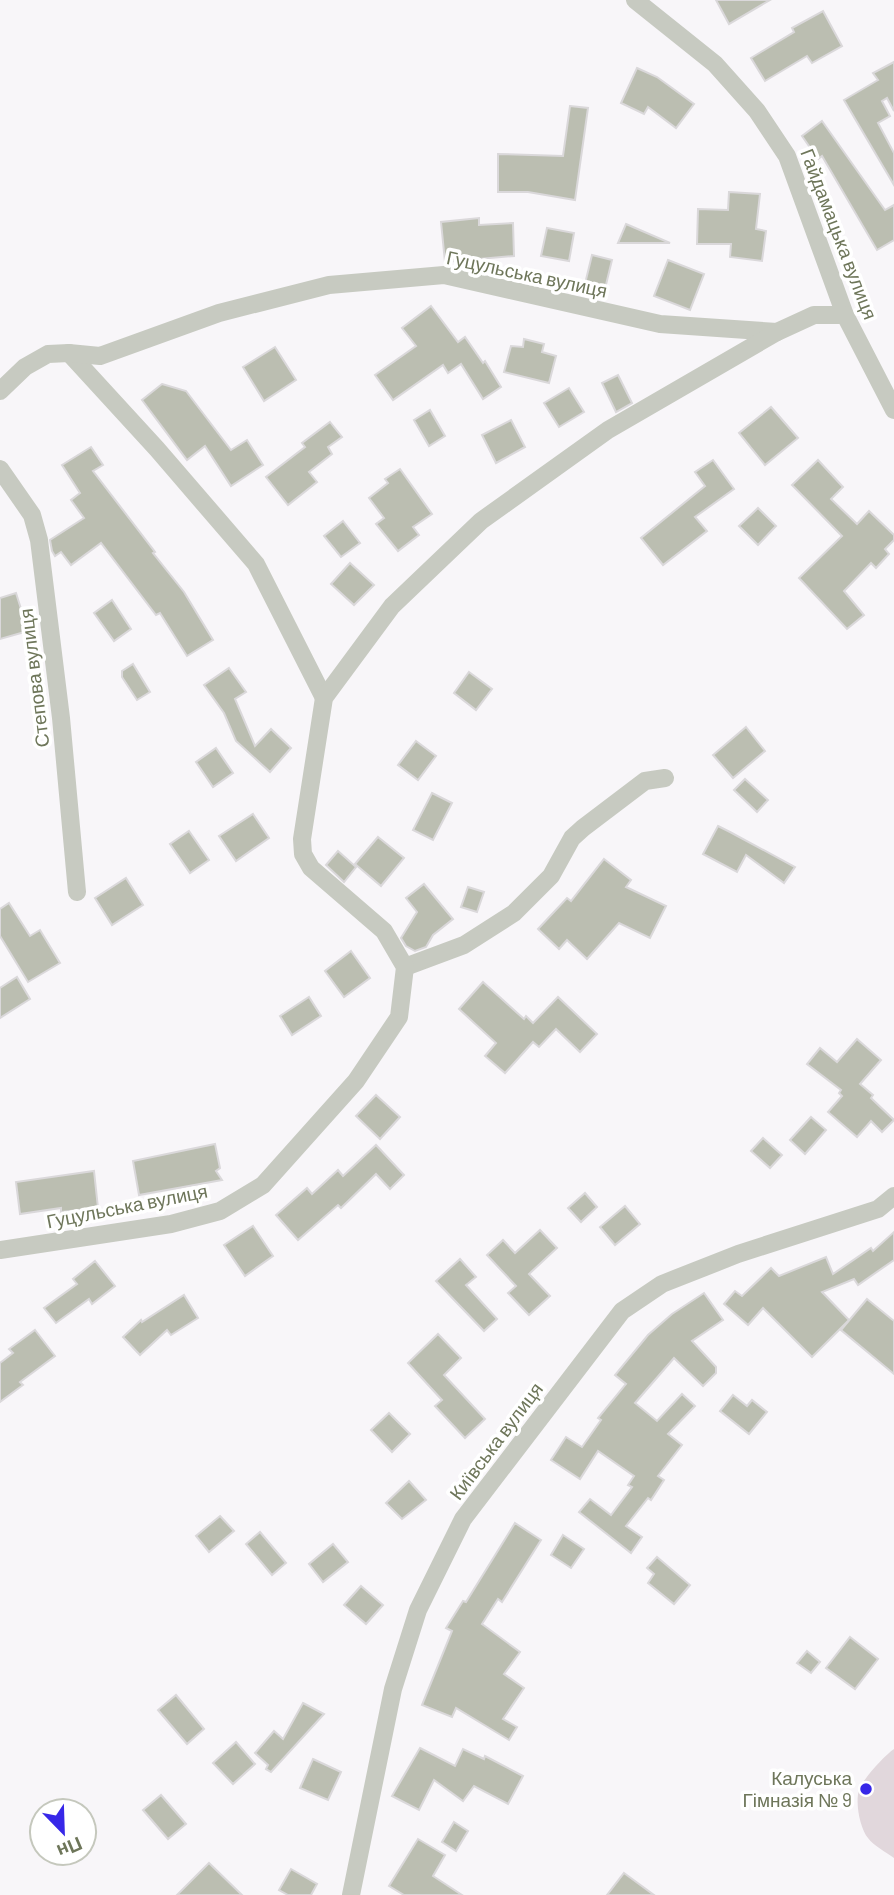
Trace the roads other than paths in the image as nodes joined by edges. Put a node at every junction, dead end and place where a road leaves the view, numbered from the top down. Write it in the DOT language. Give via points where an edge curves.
graph roads {
  1 [pos="635,0"];
  2 [pos="845,315"];
  3 [pos="777,332"];
  4 [pos="69,353"];
  5 [pos="0,391"];
  6 [pos="893,407"];
  7 [pos="0,469"];
  8 [pos="324,698"];
  9 [pos="665,778"];
  10 [pos="77,892"];
  11 [pos="405,967"];
  12 [pos="894,1196"];
  13 [pos="0,1250"];
  14 [pos="351,1895"];
  1 -- 2 [label="street, Гайдамацька вулиця" via="715,64 758,111 787,156"];
  2 -- 3 [label="street, Гуцульська вулиця" via="814,315"];
  2 -- 6 [label="street, Гайдамацька вулиця"];
  3 -- 4 [label="street, Гуцульська вулиця" via="660,324 444,275 329,285 219,313 100,356"];
  3 -- 8 [label="street, Гуцульська вулиця" via="608,430 481,521 392,606"];
  4 -- 5 [label="street, Гуцульська вулиця" via="48,355 25,367"];
  4 -- 8 [label="street" via="256,564"];
  7 -- 10 [label="street, Степова вулиця" via="32,515 39,540"];
  8 -- 11 [label="street, Гуцульська вулиця" via="303,854 311,868 384,931"];
  9 -- 11 [label="street" via="645,781 583,828 572,838 551,876 514,913 464,945"];
  11 -- 13 [label="street, Гуцульська вулиця" via="399,1017 356,1081 263,1185 220,1211 171,1224"];
  12 -- 14 [label="street, Київська вулиця" via="877,1209 662,1284 622,1311 463,1519 418,1610 394,1689"];
}
